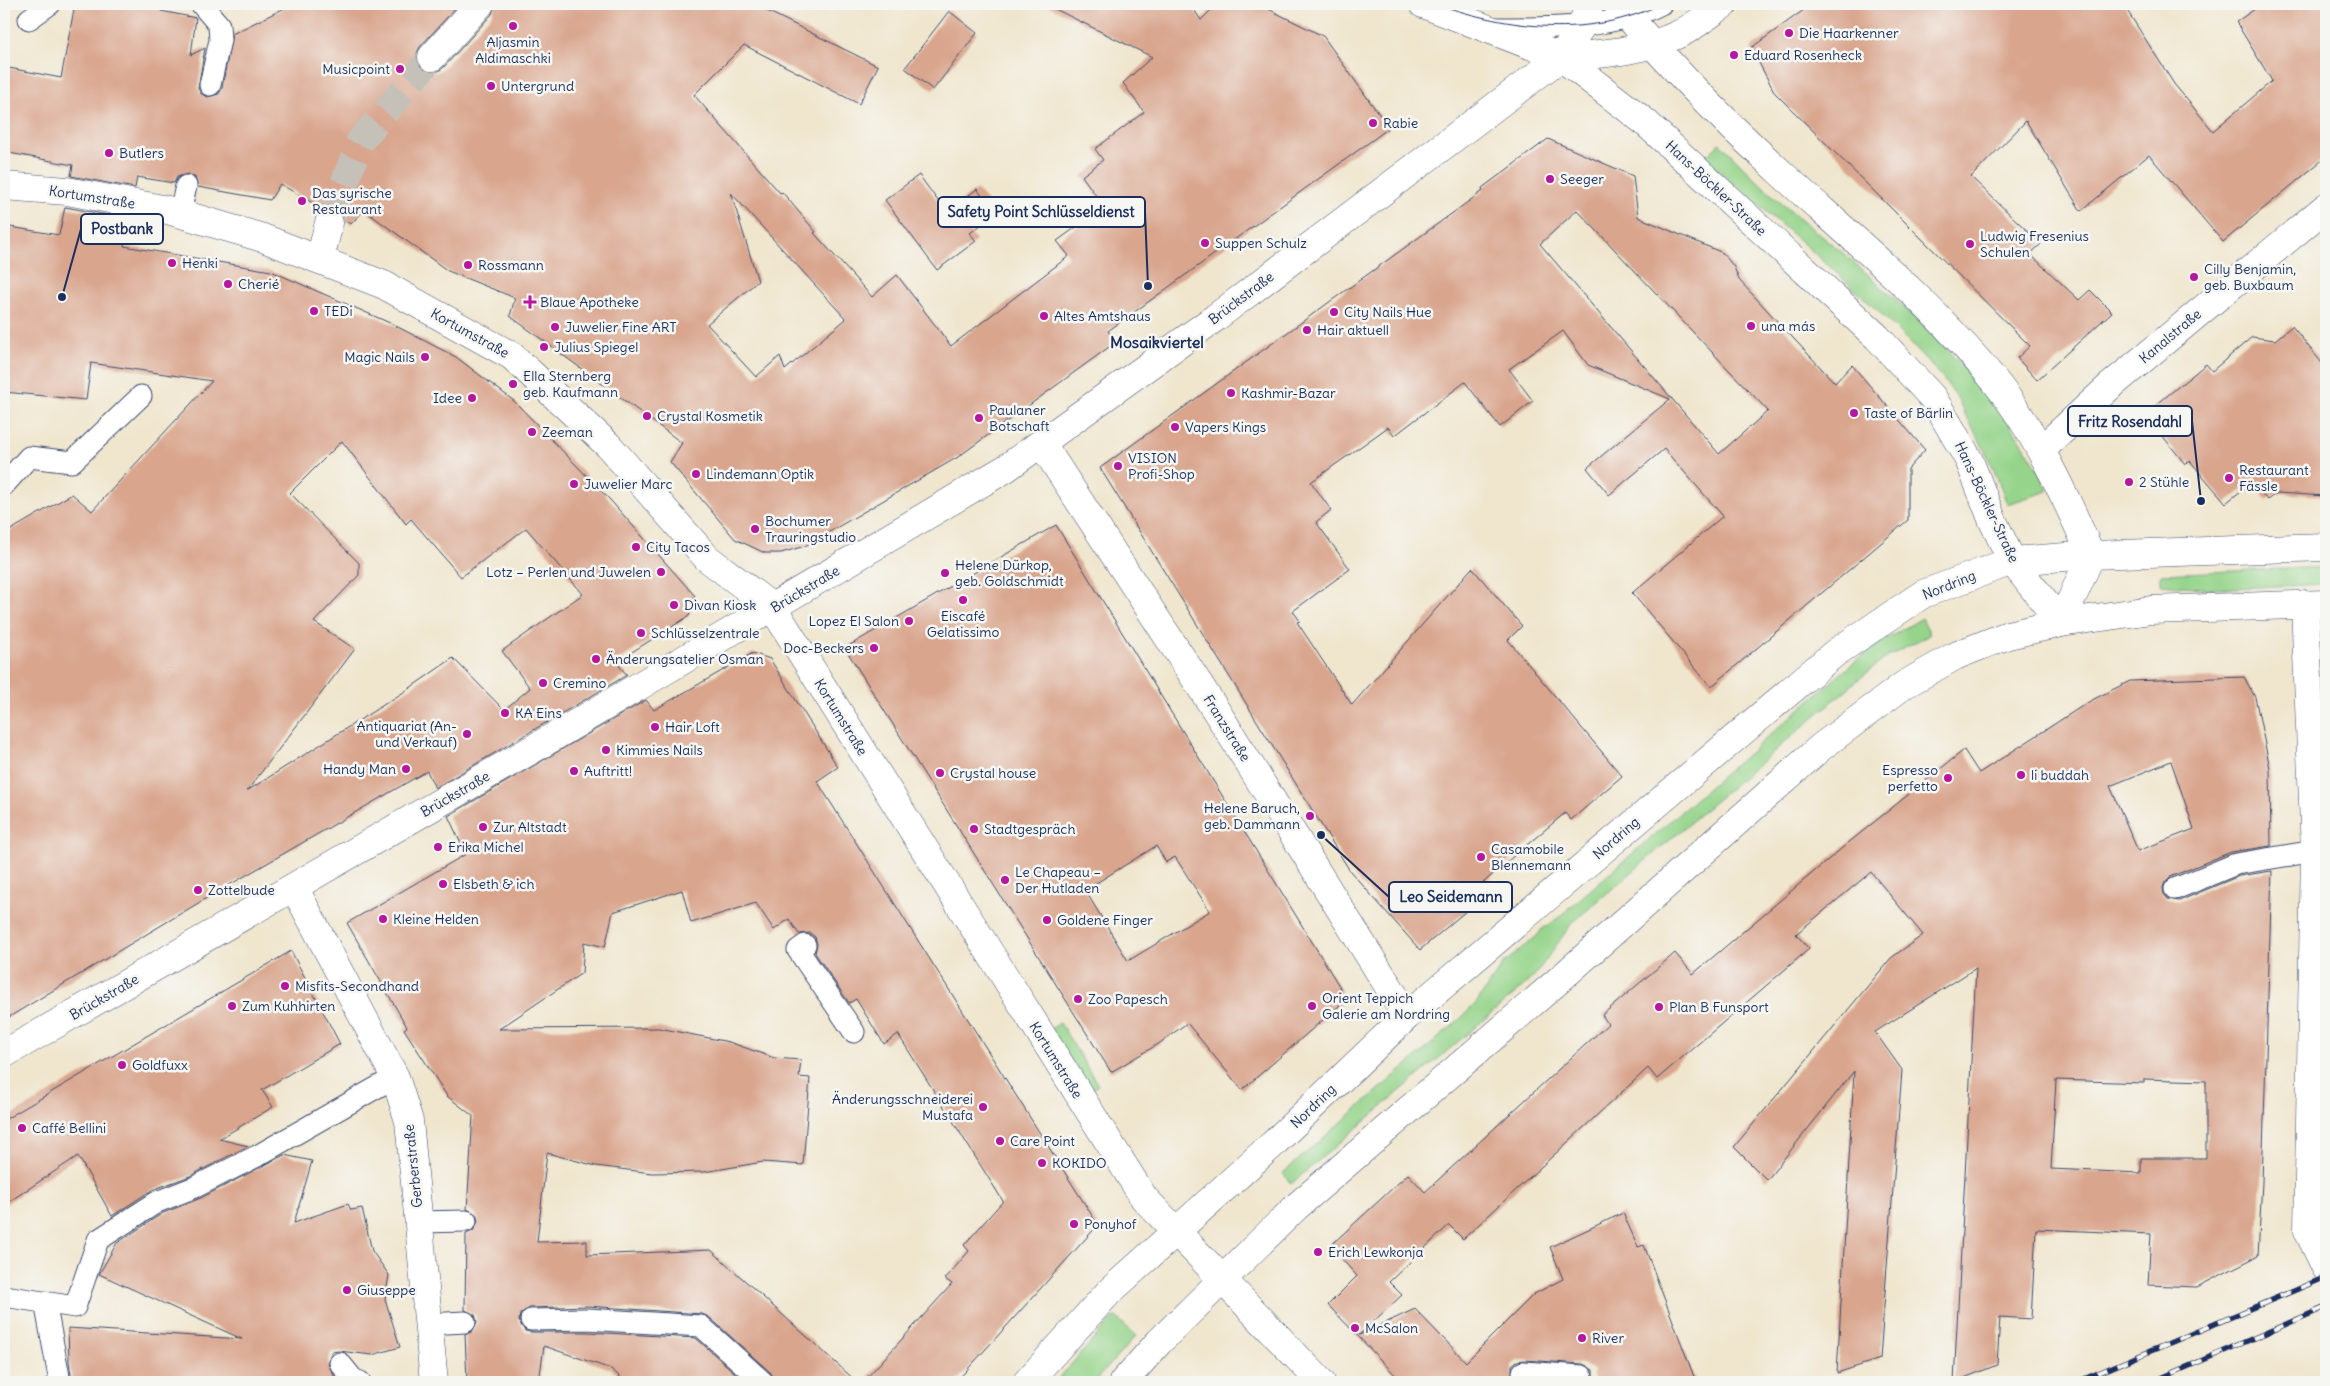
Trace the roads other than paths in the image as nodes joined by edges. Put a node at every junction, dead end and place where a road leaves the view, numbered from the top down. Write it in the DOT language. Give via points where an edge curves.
graph roads {
  1 [pos="50,4"];
  2 [pos="202,4"];
  3 [pos="480,4"];
  4 [pos="1423,4"];
  5 [pos="1661,4"];
  6 [pos="1724,4"];
  7 [pos="1623,10"];
  8 [pos="1586,15"];
  9 [pos="29,19"];
  10 [pos="1485,28"];
  11 [pos="1652,44"];
  12 [pos="432,57"];
  13 [pos="1561,57"];
  14 [pos="210,86"];
  15 [pos="4,186"];
  16 [pos="186,186"];
  17 [pos="2326,207"];
  18 [pos="180,213"];
  19 [pos="330,223"];
  20 [pos="320,259"];
  21 [pos="141,396"];
  22 [pos="1042,444"];
  23 [pos="2040,450"];
  24 [pos="4,485"];
  25 [pos="2326,547"];
  26 [pos="2091,554"];
  27 [pos="2012,561"];
  28 [pos="2316,604"];
  29 [pos="773,608"];
  30 [pos="2061,623"];
  31 [pos="2315,851"];
  32 [pos="294,887"];
  33 [pos="2175,889"];
  34 [pos="805,945"];
  35 [pos="1407,1016"];
  36 [pos="854,1032"];
  37 [pos="4,1054"];
  38 [pos="395,1077"];
  39 [pos="466,1221"];
  40 [pos="419,1222"];
  41 [pos="1176,1232"];
  42 [pos="2326,1268"];
  43 [pos="1223,1280"];
  44 [pos="4,1296"];
  45 [pos="45,1302"];
  46 [pos="531,1320"];
  47 [pos="465,1322"];
  48 [pos="428,1324"];
  49 [pos="340,1362"];
  50 [pos="1523,1372"];
  51 [pos="1582,1376"];
  52 [pos="60,1382"];
  53 [pos="360,1382"];
  54 [pos="434,1382"];
  55 [pos="763,1382"];
  56 [pos="1027,1382"];
  57 [pos="1122,1382"];
  58 [pos="1321,1382"];
  1 -- 9 [label="lane"];
  2 -- 14 [label="lane" via="219,25 220,40"];
  3 -- 12 [label="street"];
  4 -- 10 [label="street, Hans-Böckler-Straße"];
  5 -- 7 [label="lane"];
  6 -- 11 [label="street" via="1679,34"];
  7 -- 8 [label="lane"];
  7 -- 11 [label="street"];
  8 -- 10 [label="lane"];
  8 -- 13 [label="street, Brückstraße"];
  10 -- 13 [label="street, Hans-Böckler-Straße"];
  11 -- 13 [label="street" via="1610,53"];
  11 -- 23 [label="street" via="1781,173 1939,318 1995,381"];
  13 -- 22 [label="street, Brückstraße" via="1216,318"];
  13 -- 27 [label="street, Hans-Böckler-Straße" via="1644,122 1877,338 1933,398 1970,460"];
  15 -- 18 [label="street, Kortumstraße" via="67,191"];
  16 -- 18 [label="lane"];
  17 -- 23 [label="street, Kanalstraße" via="2108,388"];
  18 -- 20 [label="street, Kortumstraße"];
  19 -- 20 [label="street"];
  20 -- 29 [label="street, Kortumstraße" via="384,285 512,356 608,445 707,558"];
  21 -- 24 [label="lane" via="72,462 29,457"];
  22 -- 29 [label="street, Brückstraße"];
  22 -- 35 [label="street, Franzstraße" via="1215,709"];
  23 -- 26 [label="street"];
  25 -- 26 [label="street, Nordring"];
  26 -- 27 [label="street, Nordring"];
  26 -- 30 [label="street"];
  27 -- 30 [label="street, Hans-Böckler-Straße"];
  27 -- 35 [label="street, Nordring" via="1923,594 1835,653"];
  28 -- 30 [label="street" via="2151,610"];
  28 -- 31 [label="street"];
  29 -- 32 [label="street, Brückstraße"];
  29 -- 41 [label="street, Kortumstraße" via="1131,1179"];
  30 -- 43 [label="street" via="2008,635 1955,656 1904,685 1821,747 1559,980 1296,1207"];
  31 -- 33 [label="lane" via="2236,864"];
  31 -- 42 [label="street" via="2308,1231"];
  32 -- 37 [label="street, Brückstraße"];
  32 -- 38 [label="street, Gerberstraße"];
  34 -- 36 [label="lane" via="798,950"];
  35 -- 41 [label="street, Nordring"];
  38 -- 40 [label="street, Gerberstraße" via="409,1121"];
  38 -- 45 [label="lane" via="257,1156 157,1202 98,1240 75,1307"];
  39 -- 40 [label="lane"];
  40 -- 48 [label="street, Gerberstraße"];
  41 -- 43 [label="street, Kortumstraße"];
  41 -- 56 [label="street, Nordring" via="1109,1292"];
  43 -- 57 [label="street"];
  43 -- 58 [label="street, Kortumstraße"];
  44 -- 45 [label="lane"];
  45 -- 52 [label="lane"];
  46 -- 55 [label="lane" via="587,1319 701,1326"];
  47 -- 48 [label="lane"];
  48 -- 54 [label="street, Gerberstraße"];
  49 -- 53 [label="lane"];
  50 -- 51 [label="lane"];
}
